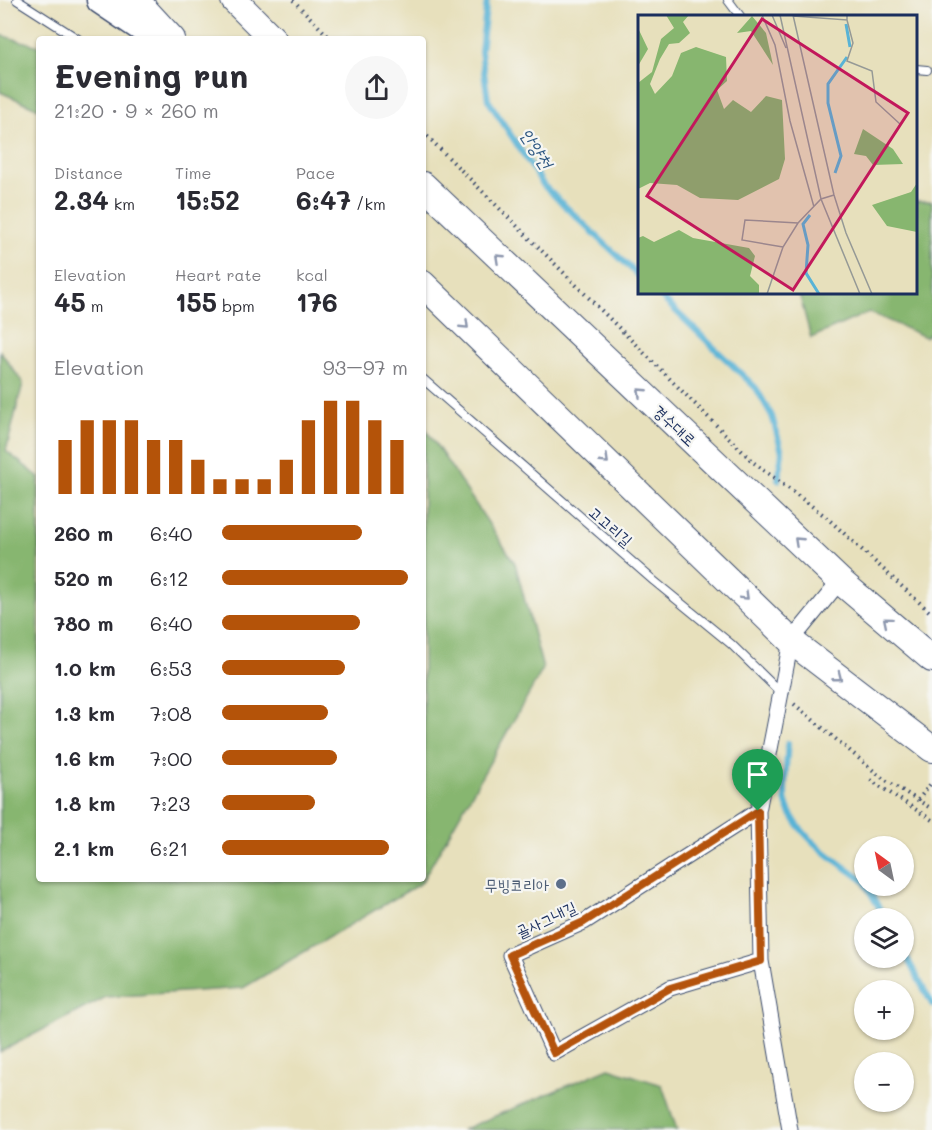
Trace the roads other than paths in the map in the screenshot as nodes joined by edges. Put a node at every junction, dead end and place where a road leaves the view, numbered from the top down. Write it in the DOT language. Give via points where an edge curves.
graph roads {
  1 [pos="17,0"];
  2 [pos="100,0"];
  3 [pos="136,0"];
  4 [pos="234,0"];
  5 [pos="728,0"];
  6 [pos="739,15"];
  7 [pos="73,36"];
  8 [pos="154,36"];
  9 [pos="169,36"];
  10 [pos="270,36"];
  11 [pos="917,69"];
  12 [pos="927,70"];
  13 [pos="426,188"];
  14 [pos="426,287"];
  15 [pos="426,382"];
  16 [pos="840,581"];
  17 [pos="791,641"];
  18 [pos="932,659"];
  19 [pos="781,693"];
  20 [pos="932,749"];
  21 [pos="758,811"];
  22 [pos="761,961"];
  23 [pos="790,1130"];
  1 -- 7 [label="lane"];
  2 -- 8 [label="highway"];
  3 -- 9 [label="main road"];
  4 -- 10 [label="main road"];
  5 -- 6 [label="lane"];
  11 -- 12 [label="lane"];
  16 -- 13 [label="main road, 경수대로, one-way"];
  14 -- 17 [label="main road, one-way"];
  15 -- 19 [label="lane, 고고리길" via="731,644"];
  16 -- 17 [label="street"];
  18 -- 16 [label="main road, 경수대로, one-way"];
  17 -- 19 [label="street"];
  17 -- 20 [label="main road, one-way"];
  19 -- 21 [label="street"];
  21 -- 22 [label="street"];
  21 -- 22 [label="street, 골사그내길" via="584,922 510,955 554,1053 670,988"];
  22 -- 23 [label="street"];
}
